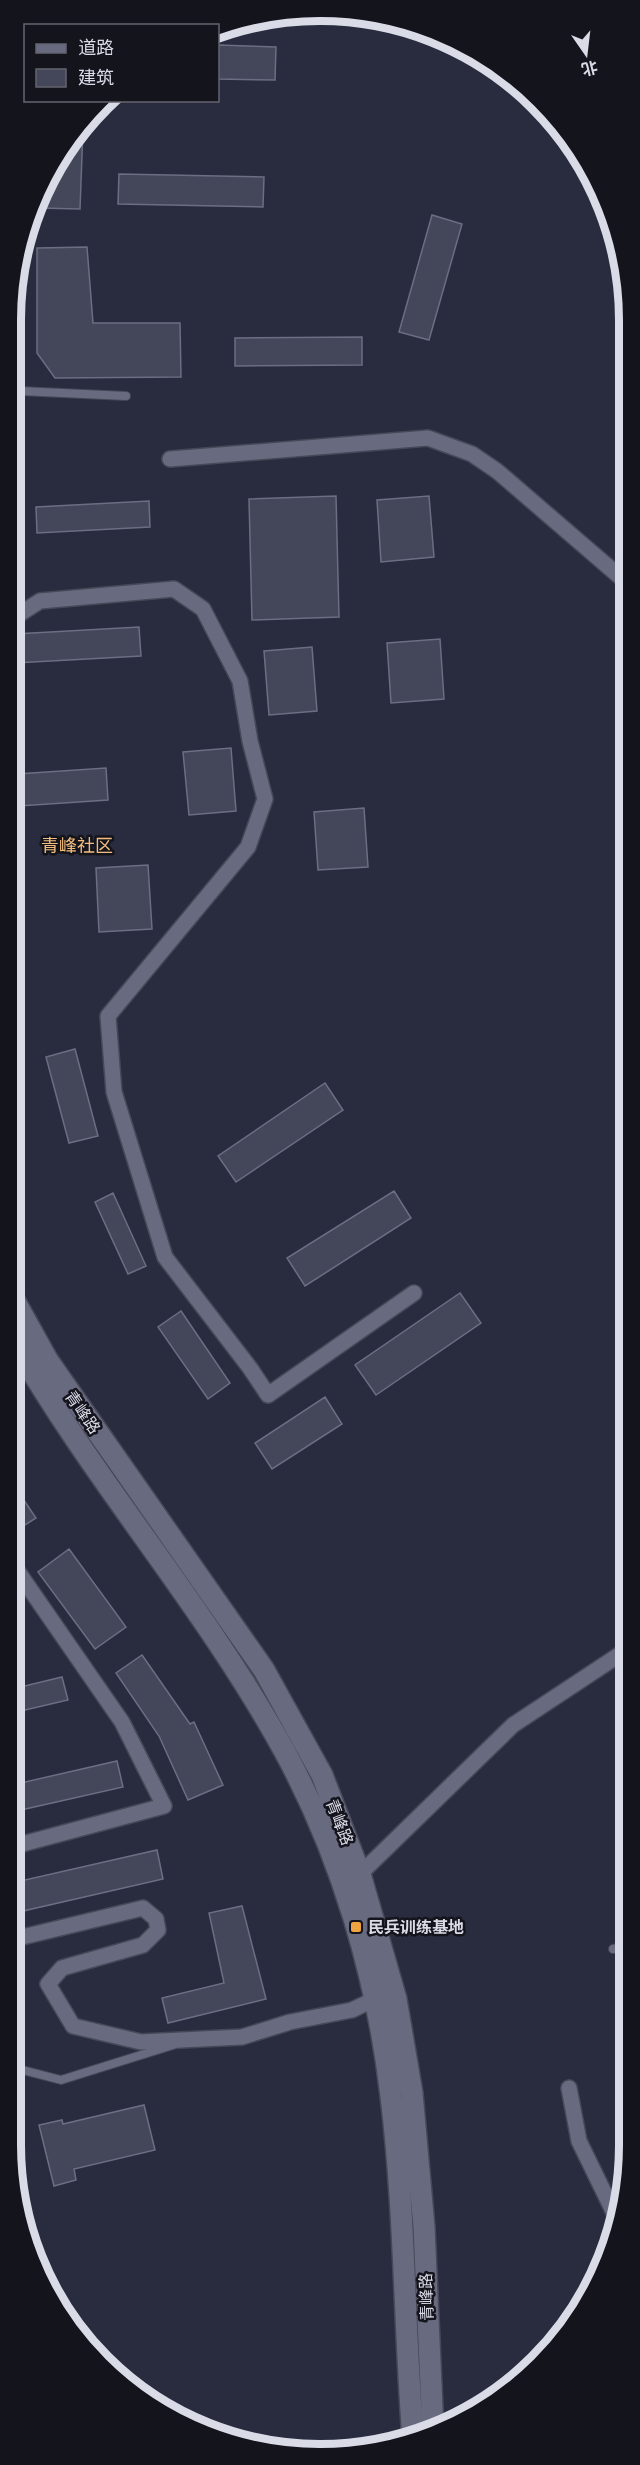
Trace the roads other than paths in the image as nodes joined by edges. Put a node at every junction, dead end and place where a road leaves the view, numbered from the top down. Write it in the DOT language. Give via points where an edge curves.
graph roads {
  1 [pos="21,391"];
  2 [pos="126,396"];
  3 [pos="170,459"];
  4 [pos="619,576"];
  5 [pos="21,613"];
  6 [pos="414,1293"];
  7 [pos="21,1312"];
  8 [pos="21,1352"];
  9 [pos="21,1576"];
  10 [pos="619,1655"];
  11 [pos="21,1843"];
  12 [pos="351,1877"];
  13 [pos="21,1938"];
  14 [pos="619,1948"];
  15 [pos="613,1949"];
  16 [pos="375,1999"];
  17 [pos="187,2041"];
  18 [pos="21,2070"];
  19 [pos="569,2088"];
  20 [pos="612,2208"];
  21 [pos="433,2422"];
  22 [pos="412,2429"];
  1 -- 2 [label="lane"];
  3 -- 4 [label="street" via="428,438 472,454 497,471"];
  5 -- 6 [label="street" via="40,601 174,589 203,609 240,681 265,799 248,847 108,1016 114,1092 165,1257 268,1395"];
  7 -- 12 [label="main road, 青峰路" via="54,1370 264,1670 322,1775"];
  8 -- 12 [label="main road, 青峰路" via="74,1436 227,1653 286,1754 330,1849"];
  9 -- 11 [label="street" via="122,1722 164,1806"];
  10 -- 12 [label="street" via="513,1725"];
  12 -- 16 [label="main road, 青峰路"];
  12 -- 21 [label="main road, 青峰路" via="396,1999 412,2093 424,2227"];
  13 -- 17 [label="street" via="143,1908 156,1918 158,1930 143,1945 62,1968 48,1984 73,2026 141,2042"];
  14 -- 15 [label="lane"];
  16 -- 17 [label="street" via="352,2010 290,2022 242,2037"];
  16 -- 22 [label="main road, 青峰路" via="396,2149"];
  17 -- 18 [label="lane" via="62,2080"];
  19 -- 20 [label="street" via="579,2141"];
}
